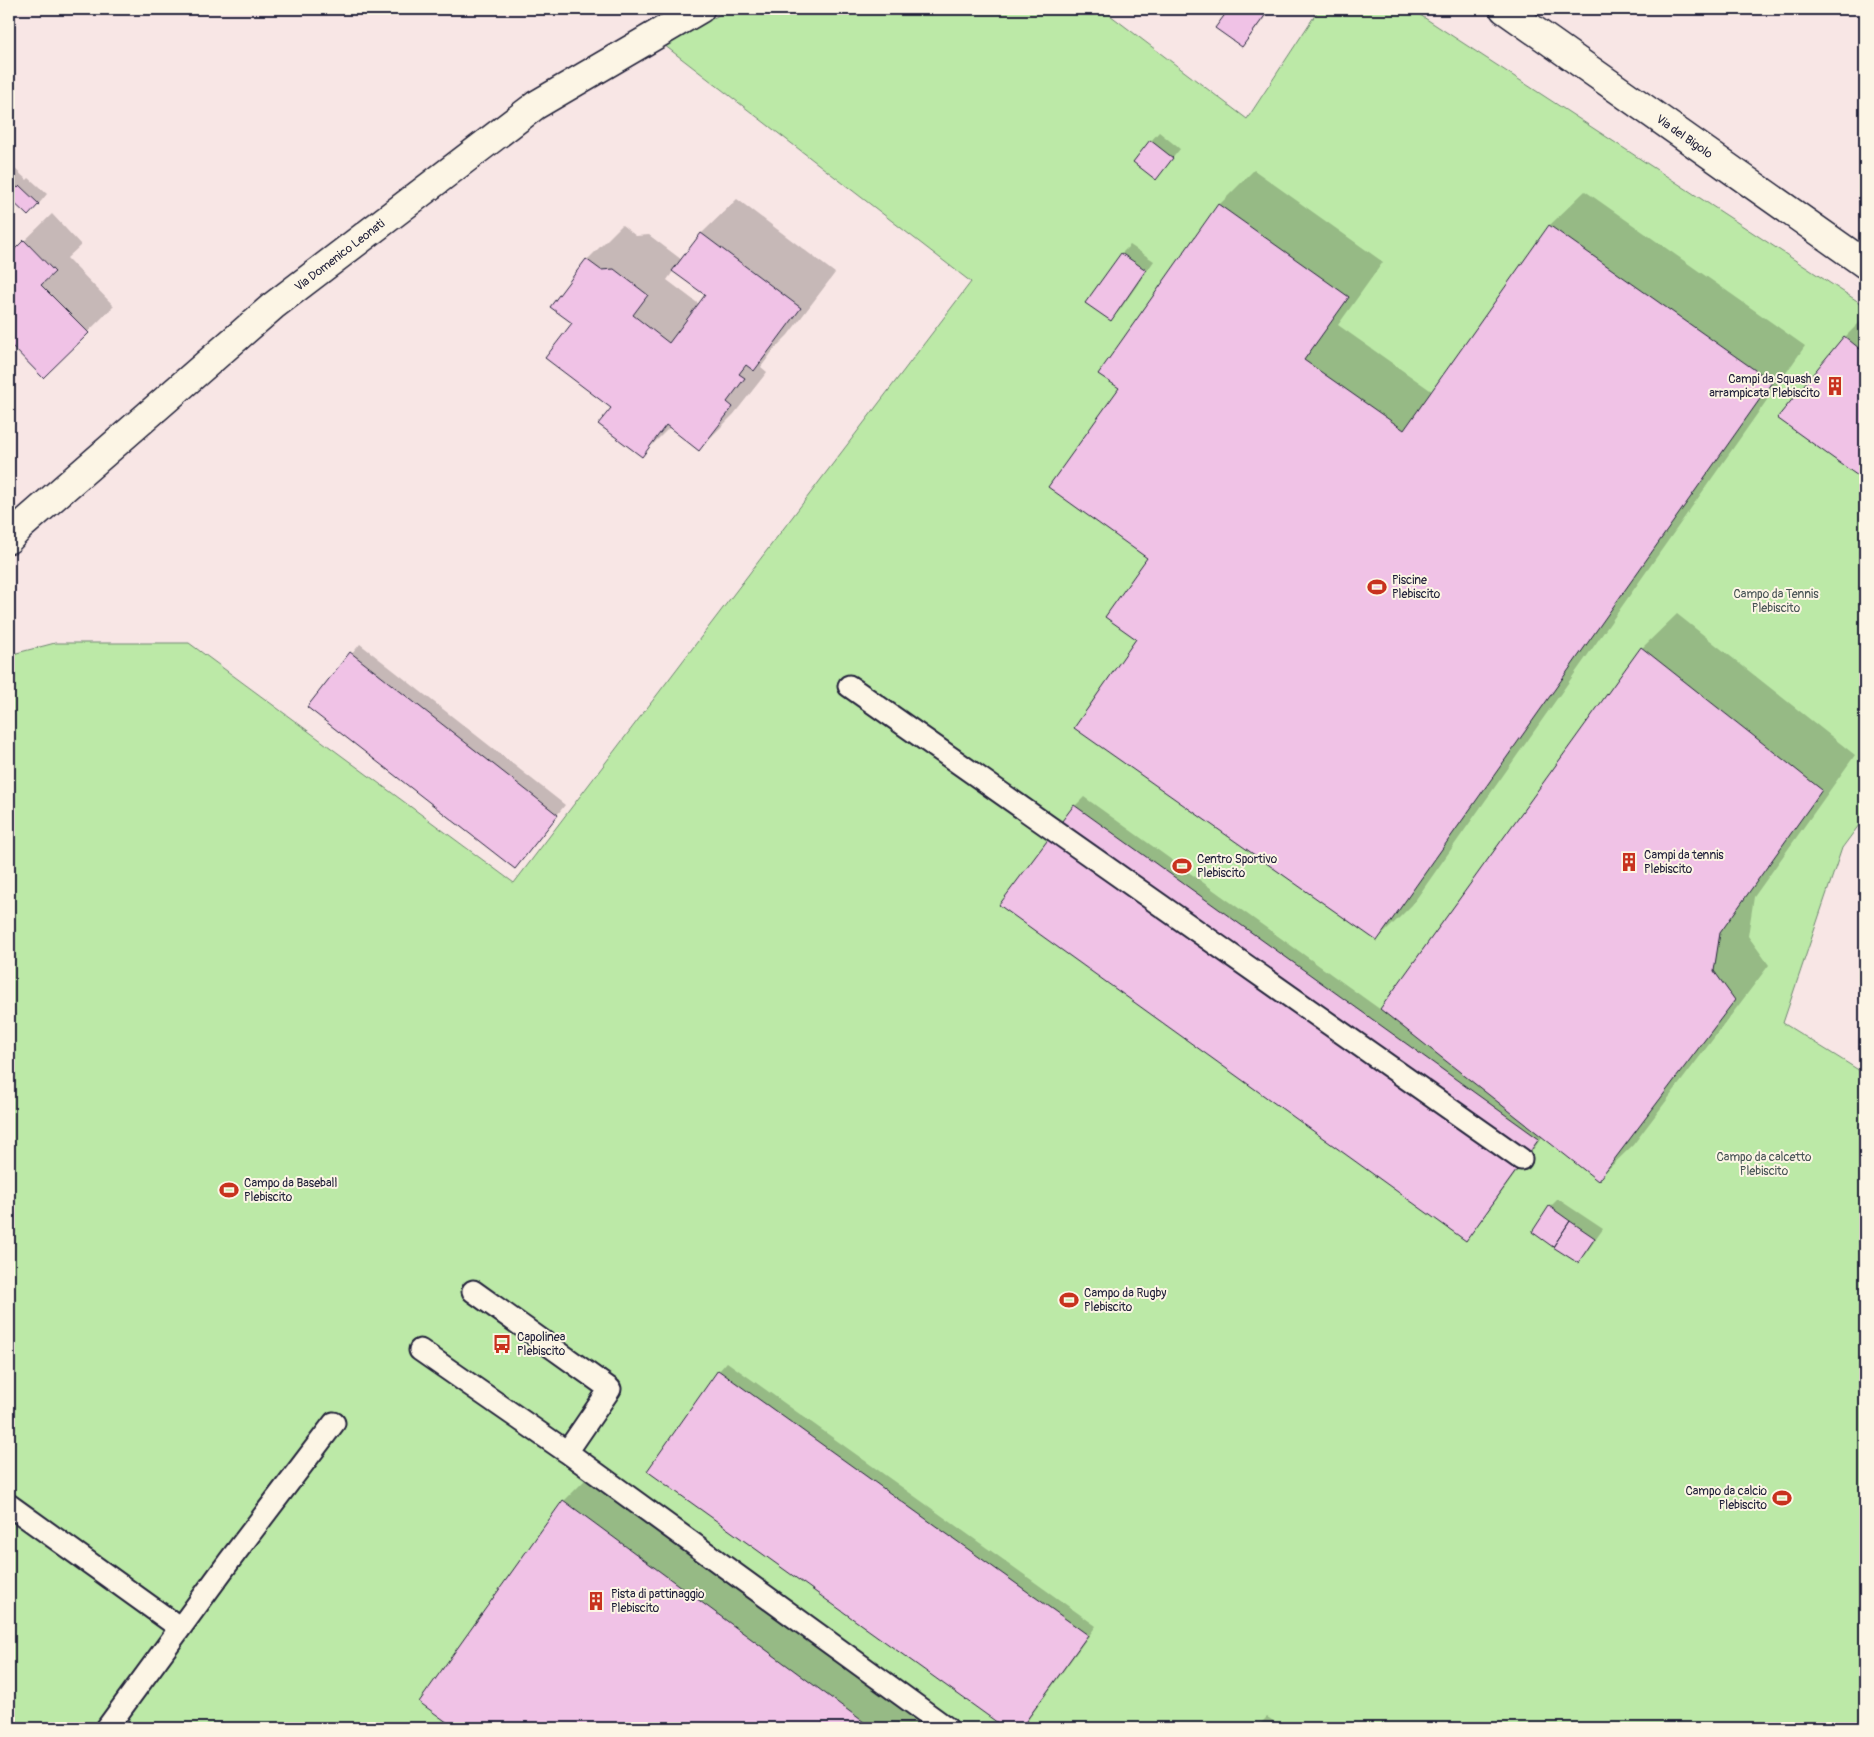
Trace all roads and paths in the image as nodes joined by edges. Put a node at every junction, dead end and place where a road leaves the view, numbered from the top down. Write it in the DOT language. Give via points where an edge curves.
graph roads {
  1 [pos="700,9"];
  2 [pos="1504,9"];
  3 [pos="1865,264"];
  4 [pos="9,539"];
  5 [pos="849,686"];
  6 [pos="1521,1159"];
  7 [pos="473,1291"];
  8 [pos="420,1350"];
  9 [pos="334,1423"];
  10 [pos="567,1452"];
  11 [pos="9,1505"];
  12 [pos="180,1628"];
  13 [pos="107,1728"];
  14 [pos="947,1728"];
  1 -- 4 [label="street, Via Domenico Leonati" via="536,106 273,306"];
  2 -- 3 [label="street, Via del Bigolo"];
  5 -- 6 [label="lane"];
  7 -- 10 [label="lane" via="610,1389"];
  8 -- 10 [label="lane"];
  9 -- 12 [label="lane"];
  10 -- 14 [label="lane"];
  11 -- 12 [label="lane"];
  12 -- 13 [label="lane"];
}
